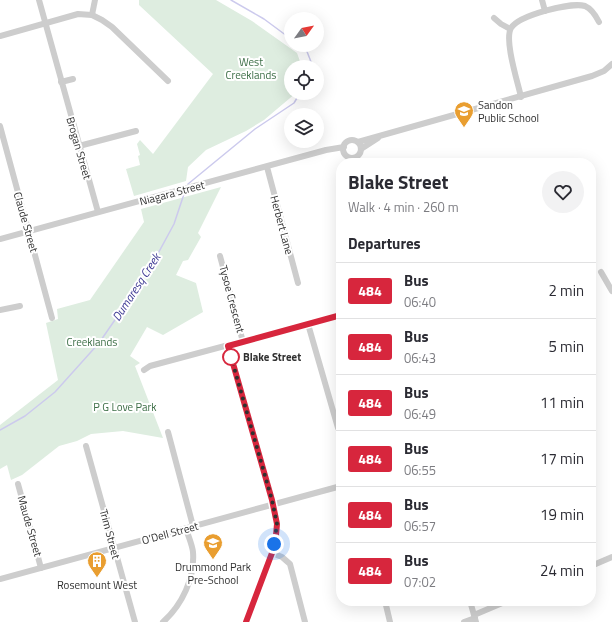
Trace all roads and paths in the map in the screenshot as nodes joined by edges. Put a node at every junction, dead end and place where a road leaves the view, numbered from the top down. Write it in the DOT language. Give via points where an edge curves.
graph roads {
  1 [pos="39,0"];
  2 [pos="95,0"];
  3 [pos="542,0"];
  4 [pos="545,11"];
  5 [pos="92,14"];
  6 [pos="494,18"];
  7 [pos="45,22"];
  8 [pos="599,22"];
  9 [pos="510,29"];
  10 [pos="0,36"];
  11 [pos="612,64"];
  12 [pos="74,79"];
  13 [pos="168,81"];
  14 [pos="61,82"];
  15 [pos="521,97"];
  16 [pos="0,126"];
  17 [pos="136,131"];
  18 [pos="382,135"];
  19 [pos="358,142"];
  20 [pos="78,146"];
  21 [pos="344,147"];
  22 [pos="361,149"];
  23 [pos="347,156"];
  24 [pos="357,156"];
  25 [pos="267,166"];
  26 [pos="98,212"];
  27 [pos="29,231"];
  28 [pos="0,239"];
  29 [pos="220,256"];
  30 [pos="601,272"];
  31 [pos="298,283"];
  32 [pos="612,291"];
  33 [pos="20,306"];
  34 [pos="0,310"];
  35 [pos="336,316"];
  36 [pos="52,318"];
  37 [pos="308,324"];
  38 [pos="244,342"];
  39 [pos="228,346"];
  40 [pos="144,370"];
  41 [pos="336,421"];
  42 [pos="168,432"];
  43 [pos="86,446"];
  44 [pos="18,484"];
  45 [pos="336,487"];
  46 [pos="273,505"];
  47 [pos="193,526"];
  48 [pos="186,528"];
  49 [pos="114,548"];
  50 [pos="272,553"];
  51 [pos="612,557"];
  52 [pos="596,564"];
  53 [pos="41,568"];
  54 [pos="0,579"];
  55 [pos="386,606"];
  56 [pos="471,606"];
  57 [pos="498,606"];
  58 [pos="475,618"];
  59 [pos="135,622"];
  60 [pos="163,622"];
  61 [pos="246,622"];
  62 [pos="304,622"];
  63 [pos="390,622"];
  64 [pos="464,622"];
  1 -- 7 [label="street, Brogan Street"];
  2 -- 5 [label="street"];
  3 -- 4 [label="street"];
  4 -- 8 [label="street" via="577,5 586,7 595,14"];
  4 -- 9 [label="street" via="519,20"];
  5 -- 7 [label="street" via="78,14"];
  5 -- 13 [label="street" via="112,27"];
  6 -- 9 [label="street"];
  7 -- 10 [label="street"];
  7 -- 14 [label="street, Brogan Street"];
  9 -- 15 [label="street" via="510,50"];
  11 -- 15 [label="street" via="592,76"];
  12 -- 14 [label="street"];
  14 -- 20 [label="street, Brogan Street"];
  15 -- 18 [label="street"];
  16 -- 27 [label="street, Claude Street"];
  17 -- 20 [label="street"];
  18 -- 19 [label="street"];
  18 -- 22 [label="street"];
  19 -- 21 [label="street" via="350,140"];
  19 -- 22 [label="street"];
  20 -- 26 [label="street, Brogan Street"];
  21 -- 23 [label="street"];
  21 -- 25 [label="street, Niagara Street"];
  22 -- 24 [label="street"];
  23 -- 24 [label="street"];
  25 -- 26 [label="street, Niagara Street"];
  25 -- 31 [label="street, Herbert Lane"];
  26 -- 27 [label="street, Niagara Street"];
  27 -- 28 [label="street, Niagara Street"];
  27 -- 36 [label="street, Claude Street"];
  29 -- 38 [label="street, Tysoe Crescent"];
  30 -- 32 [label="street"];
  33 -- 34 [label="street"];
  35 -- 37 [label="street"];
  37 -- 38 [label="street"];
  37 -- 41 [label="street"];
  38 -- 39 [label="street"];
  39 -- 40 [label="street" via="150,366"];
  39 -- 46 [label="street"];
  42 -- 47 [label="street"];
  43 -- 49 [label="street, Trim Street"];
  44 -- 53 [label="street, Maude Street"];
  45 -- 46 [label="street, O'Dell Street"];
  46 -- 47 [label="street, O'Dell Street"];
  46 -- 50 [label="street" via="277,524"];
  47 -- 48 [label="street, O'Dell Street"];
  48 -- 49 [label="street, O'Dell Street"];
  48 -- 60 [label="street" via="193,551 193,566 183,597"];
  49 -- 53 [label="street, O'Dell Street"];
  49 -- 59 [label="street, Trim Street"];
  50 -- 61 [label="street"];
  50 -- 62 [label="street" via="290,564"];
  51 -- 52 [label="street"];
  53 -- 54 [label="street, O'Dell Street"];
  55 -- 63 [label="street"];
  56 -- 58 [label="street"];
  57 -- 58 [label="street"];
  58 -- 64 [label="street"];
}
